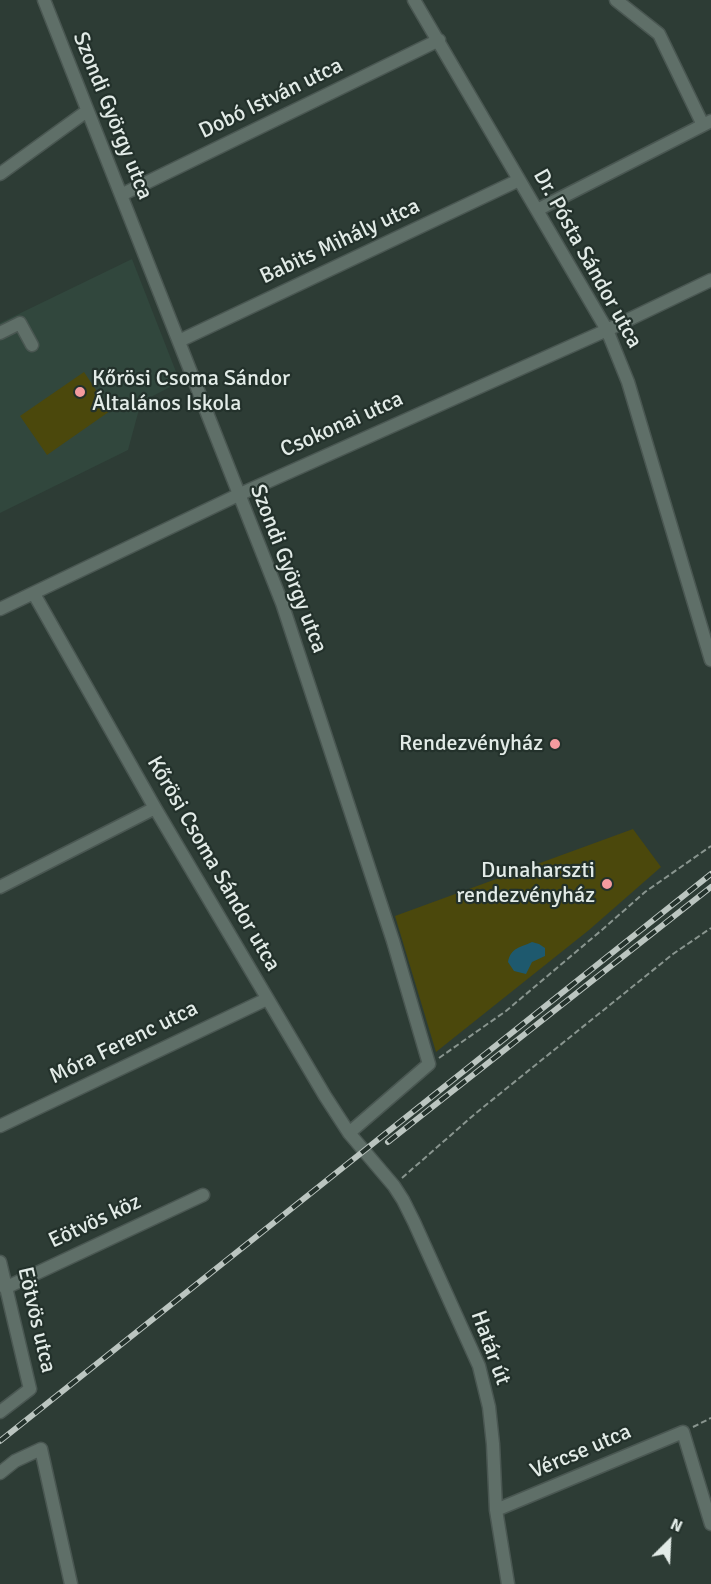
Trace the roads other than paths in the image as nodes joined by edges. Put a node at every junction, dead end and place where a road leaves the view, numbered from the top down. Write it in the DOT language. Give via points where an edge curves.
graph roads {
  1 [pos="44,0"];
  2 [pos="414,0"];
  3 [pos="616,0"];
  4 [pos="439,40"];
  5 [pos="87,111"];
  6 [pos="707,123"];
  7 [pos="0,174"];
  8 [pos="519,180"];
  9 [pos="121,195"];
  10 [pos="537,210"];
  11 [pos="711,280"];
  12 [pos="607,330"];
  13 [pos="0,333"];
  14 [pos="179,342"];
  15 [pos="32,345"];
  16 [pos="238,495"];
  17 [pos="34,594"];
  18 [pos="0,609"];
  19 [pos="711,660"];
  20 [pos="155,808"];
  21 [pos="0,887"];
  22 [pos="267,999"];
  23 [pos="0,1126"];
  24 [pos="350,1133"];
  25 [pos="362,1150"];
  26 [pos="203,1195"];
  27 [pos="0,1262"];
  28 [pos="5,1288"];
  29 [pos="0,1412"];
  30 [pos="0,1473"];
  31 [pos="496,1510"];
  32 [pos="711,1524"];
  33 [pos="71,1584"];
  34 [pos="508,1584"];
  1 -- 5 [label="street, Szondi György utca"];
  2 -- 4 [label="street, Dr. Pósta Sándor utca"];
  3 -- 6 [label="street" via="659,34"];
  4 -- 8 [label="street, Dr. Pósta Sándor utca"];
  4 -- 9 [label="street, Dobó István utca"];
  5 -- 7 [label="street"];
  5 -- 9 [label="street, Szondi György utca"];
  6 -- 10 [label="street"];
  8 -- 10 [label="street, Dr. Pósta Sándor utca"];
  8 -- 14 [label="street, Babits Mihály utca"];
  9 -- 14 [label="street, Szondi György utca"];
  10 -- 12 [label="street, Dr. Pósta Sándor utca"];
  11 -- 12 [label="street, Csokonai utca"];
  12 -- 16 [label="street, Csokonai utca"];
  12 -- 19 [label="street, Dr. Pósta Sándor utca" via="628,382"];
  13 -- 15 [label="street" via="20,323"];
  14 -- 16 [label="street, Szondi György utca"];
  16 -- 17 [label="street, Csokonai utca"];
  16 -- 24 [label="street, Szondi György utca" via="282,603 393,941 429,1065"];
  17 -- 18 [label="street, Csokonai utca"];
  17 -- 20 [label="street, Kőrösi Csoma Sándor utca"];
  20 -- 21 [label="street"];
  20 -- 22 [label="street, Kőrösi Csoma Sándor utca"];
  22 -- 23 [label="street, Móra Ferenc utca"];
  22 -- 24 [label="street, Kőrösi Csoma Sándor utca"];
  24 -- 25 [label="street, Kőrösi Csoma Sándor utca"];
  25 -- 31 [label="street, Határ út" via="394,1186 414,1222 479,1366 489,1407"];
  26 -- 28 [label="street, Eötvös köz"];
  27 -- 28 [label="street, Eötvös utca"];
  28 -- 29 [label="street, Eötvös utca" via="30,1389"];
  30 -- 33 [label="street" via="41,1449"];
  31 -- 32 [label="street, Vércse utca" via="683,1432"];
  31 -- 34 [label="street, Határ út"];
}
